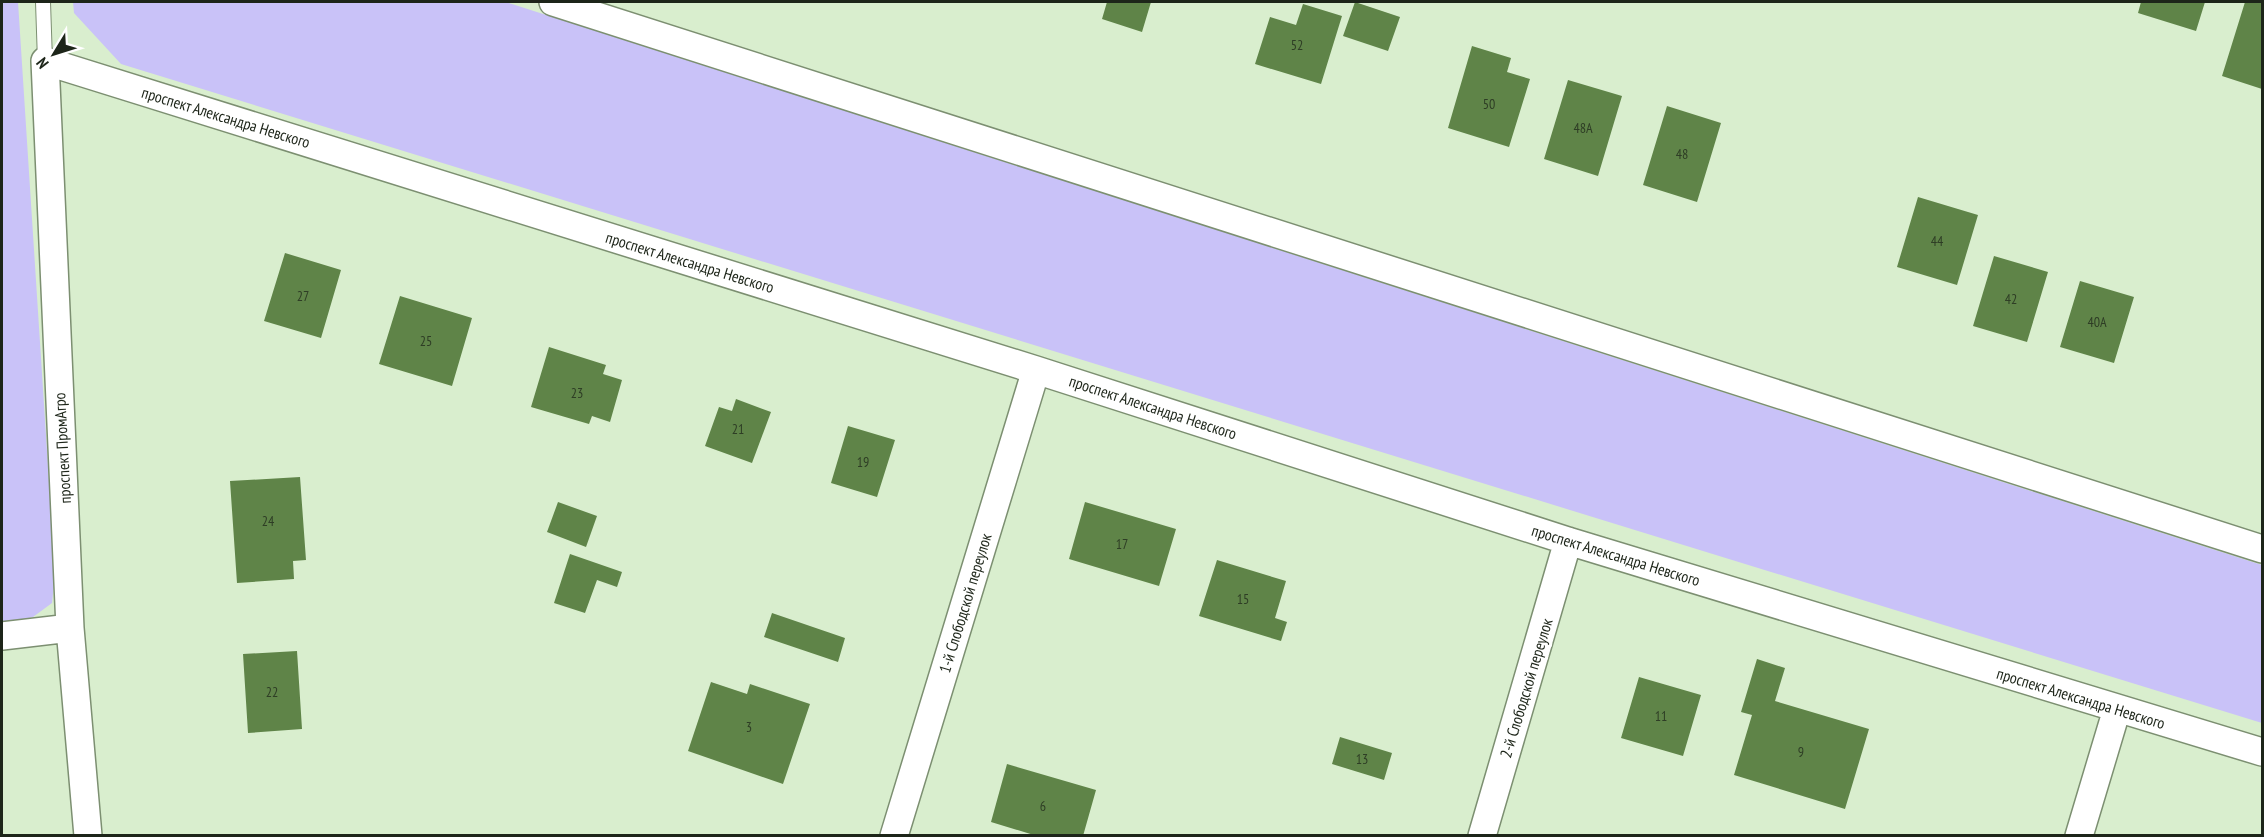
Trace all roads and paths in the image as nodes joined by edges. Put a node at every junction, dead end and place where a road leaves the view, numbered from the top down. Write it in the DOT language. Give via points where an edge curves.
graph roads {
  1 [pos="44,2"];
  2 [pos="553,2"];
  3 [pos="45,61"];
  4 [pos="1036,370"];
  5 [pos="1568,541"];
  6 [pos="2262,549"];
  7 [pos="70,628"];
  8 [pos="2,636"];
  9 [pos="2117,709"];
  10 [pos="2262,752"];
  11 [pos="88,836"];
  12 [pos="894,836"];
  13 [pos="1482,836"];
  14 [pos="2079,836"];
  1 -- 3 [label="lane"];
  2 -- 6 [label="street"];
  3 -- 4 [label="street, проспект Александра Невского"];
  3 -- 7 [label="street, проспект ПромАгро"];
  4 -- 5 [label="street, проспект Александра Невского"];
  4 -- 12 [label="street, 1-й Слободской переулок"];
  5 -- 9 [label="street, проспект Александра Невского"];
  5 -- 13 [label="street, 2-й Слободской переулок"];
  7 -- 8 [label="street"];
  7 -- 11 [label="street, проспект ПромАгро"];
  9 -- 10 [label="street, проспект Александра Невского"];
  9 -- 14 [label="street"];
}
